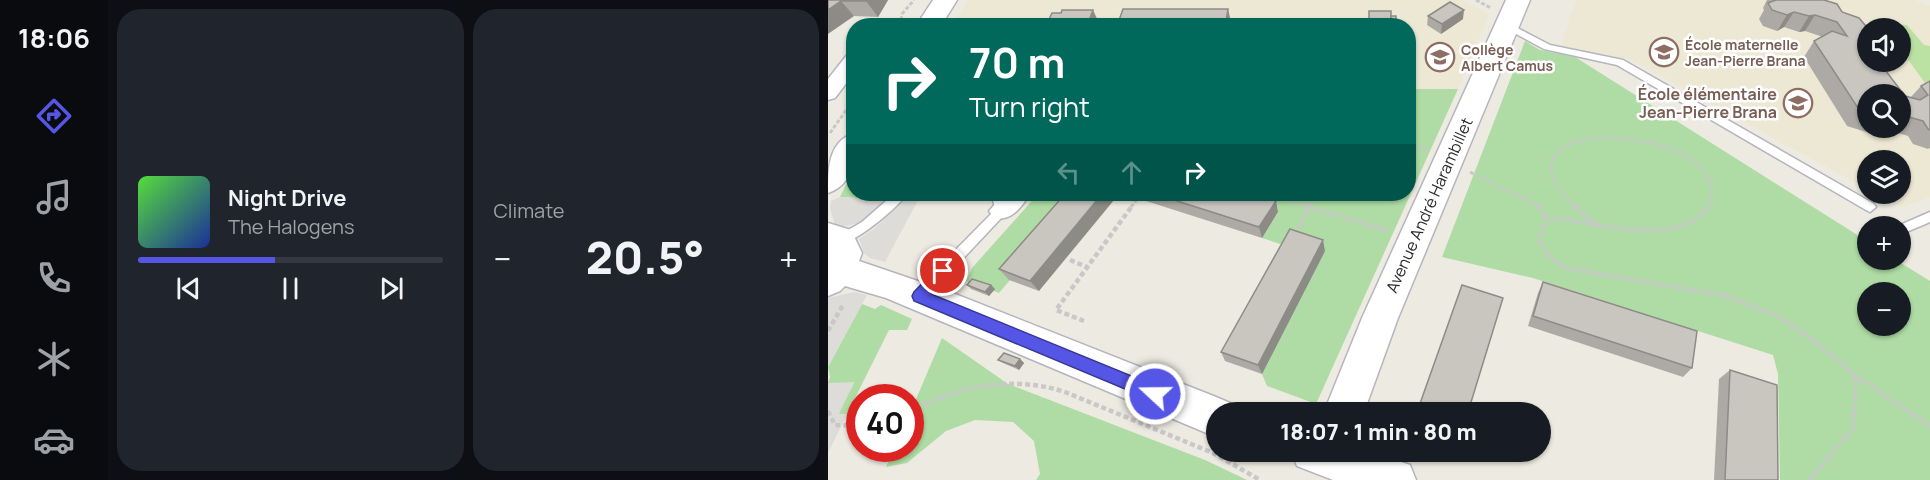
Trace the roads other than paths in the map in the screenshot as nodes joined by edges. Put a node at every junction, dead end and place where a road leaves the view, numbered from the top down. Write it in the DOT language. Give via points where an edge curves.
graph roads {
  1 [pos="945,0"];
  2 [pos="1507,12"];
  3 [pos="933,18"];
  4 [pos="846,69"];
  5 [pos="828,93"];
  6 [pos="846,155"];
  7 [pos="828,181"];
  8 [pos="893,201"];
  9 [pos="999,202"];
  10 [pos="1870,207"];
  11 [pos="1930,217"];
  12 [pos="1911,225"];
  13 [pos="835,266"];
  14 [pos="919,296"];
  15 [pos="1348,402"];
  16 [pos="1206,413"];
  1 -- 3 [label="street"];
  2 -- 10 [label="lane" via="1547,47 1620,62"];
  2 -- 15 [label="street, Avenue André Harambillet" via="1441,156"];
  4 -- 5 [label="street"];
  6 -- 7 [label="street"];
  8 -- 13 [label="lane" via="866,225"];
  9 -- 14 [label="lane"];
  11 -- 12 [label="lane"];
  13 -- 14 [label="street"];
  14 -- 16 [label="street"];
}
